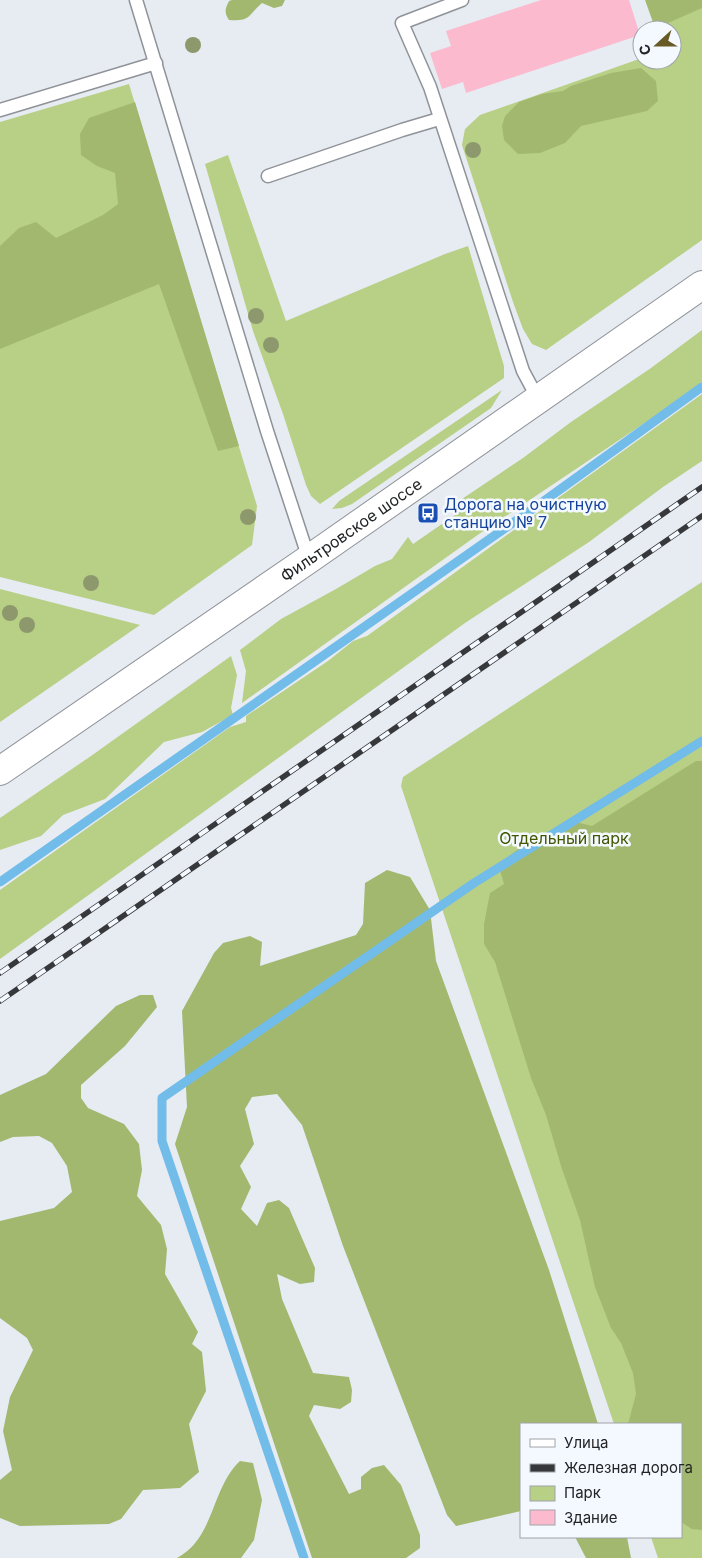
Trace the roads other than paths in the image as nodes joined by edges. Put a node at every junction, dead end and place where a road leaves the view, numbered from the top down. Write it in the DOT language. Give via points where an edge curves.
graph roads {
  1 [pos="136,0"];
  2 [pos="462,0"];
  3 [pos="156,63"];
  4 [pos="0,110"];
  5 [pos="439,119"];
  6 [pos="268,176"];
  7 [pos="702,285"];
  8 [pos="538,399"];
  9 [pos="309,559"];
  10 [pos="0,771"];
  1 -- 3 [label="lane"];
  2 -- 5 [label="lane" via="402,23 430,87"];
  3 -- 4 [label="lane"];
  3 -- 9 [label="lane"];
  5 -- 6 [label="lane"];
  5 -- 8 [label="lane" via="523,371"];
  7 -- 8 [label="main road, Фильтровское шоссе"];
  8 -- 9 [label="main road, Фильтровское шоссе"];
  9 -- 10 [label="main road, Фильтровское шоссе"];
}
